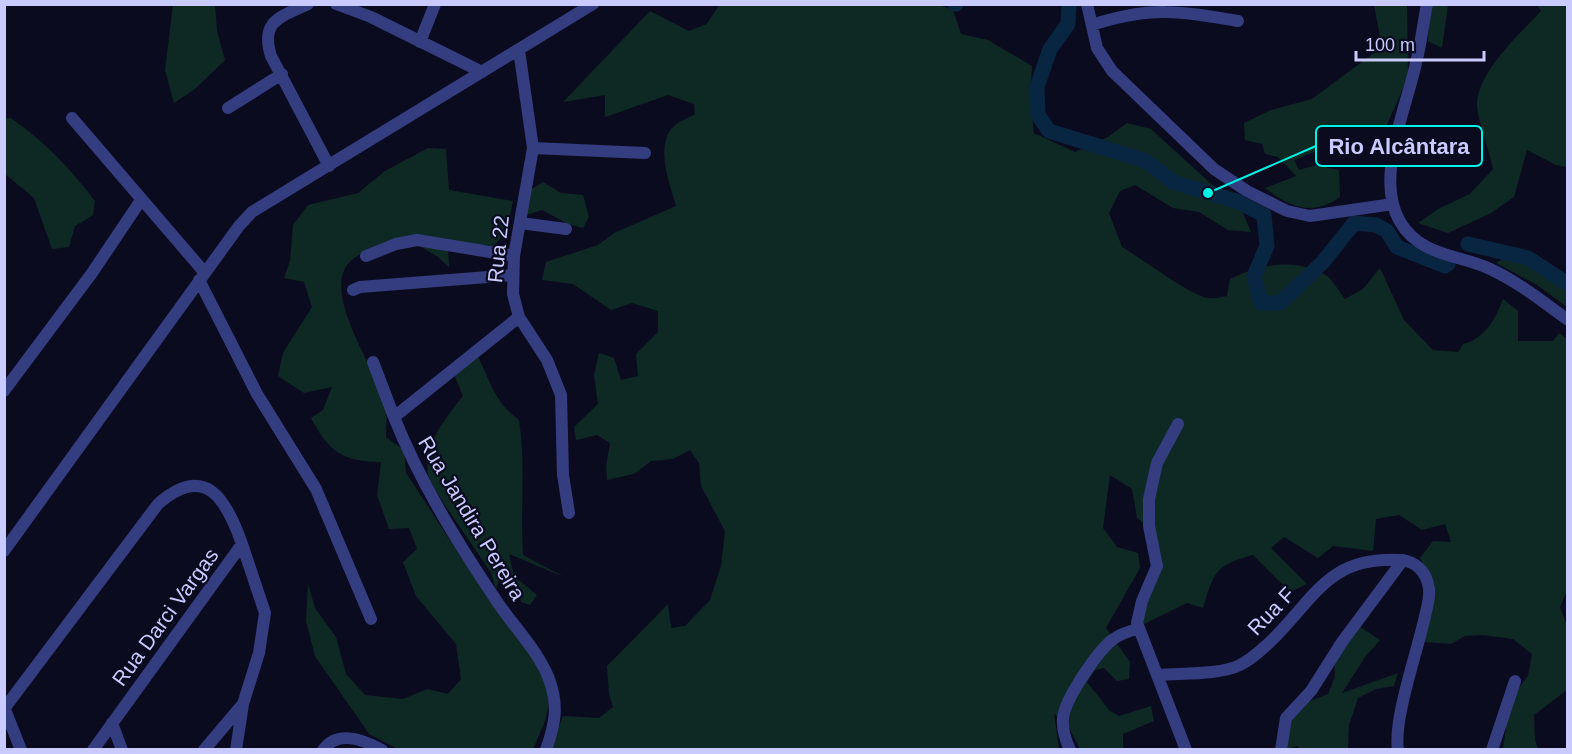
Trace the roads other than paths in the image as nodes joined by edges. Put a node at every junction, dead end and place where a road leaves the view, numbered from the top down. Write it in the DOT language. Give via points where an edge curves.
graph roads {
  1 [pos="308,4"];
  2 [pos="336,4"];
  3 [pos="435,4"];
  4 [pos="592,4"];
  5 [pos="1087,4"];
  6 [pos="1427,4"];
  7 [pos="1238,21"];
  8 [pos="1092,25"];
  9 [pos="420,42"];
  10 [pos="519,50"];
  11 [pos="482,72"];
  12 [pos="282,74"];
  13 [pos="228,108"];
  14 [pos="72,118"];
  15 [pos="533,148"];
  16 [pos="645,153"];
  17 [pos="329,166"];
  18 [pos="141,200"];
  19 [pos="1393,204"];
  20 [pos="520,223"];
  21 [pos="566,229"];
  22 [pos="366,256"];
  23 [pos="514,256"];
  24 [pos="512,275"];
  25 [pos="202,277"];
  26 [pos="353,290"];
  27 [pos="519,317"];
  28 [pos="1568,320"];
  29 [pos="373,362"];
  30 [pos="4,391"];
  31 [pos="394,417"];
  32 [pos="1178,424"];
  33 [pos="569,513"];
  34 [pos="242,544"];
  35 [pos="4,551"];
  36 [pos="1403,560"];
  37 [pos="372,619"];
  38 [pos="1138,629"];
  39 [pos="1159,675"];
  40 [pos="1515,681"];
  41 [pos="243,704"];
  42 [pos="5,708"];
  43 [pos="112,723"];
  44 [pos="21,750"];
  45 [pos="93,750"];
  46 [pos="122,750"];
  47 [pos="204,750"];
  48 [pos="236,750"];
  49 [pos="322,750"];
  50 [pos="382,750"];
  51 [pos="546,750"];
  52 [pos="1070,750"];
  53 [pos="1186,750"];
  54 [pos="1281,750"];
  55 [pos="1398,750"];
  56 [pos="1492,750"];
  1 -- 12 [label="street" via="281,16 267,33 271,56"];
  2 -- 9 [label="street"];
  3 -- 9 [label="street"];
  4 -- 10 [label="street"];
  5 -- 8 [label="street"];
  6 -- 19 [label="street" via="1417,63 1393,154"];
  7 -- 8 [label="street" via="1166,10 1142,11"];
  8 -- 19 [label="street" via="1097,48 1112,71 1214,169 1247,191 1287,211 1310,216"];
  9 -- 11 [label="street"];
  10 -- 11 [label="street"];
  10 -- 15 [label="street, Rua 22"];
  11 -- 17 [label="street"];
  12 -- 13 [label="street"];
  12 -- 17 [label="street"];
  14 -- 18 [label="street"];
  15 -- 16 [label="street"];
  15 -- 20 [label="street, Rua 22"];
  17 -- 25 [label="street" via="252,212"];
  18 -- 25 [label="street"];
  18 -- 30 [label="street"];
  19 -- 28 [label="street" via="1403,228 1415,240 1498,273"];
  20 -- 21 [label="street"];
  20 -- 23 [label="street, Rua 22"];
  22 -- 23 [label="street" via="417,240"];
  23 -- 24 [label="street, Rua 22"];
  24 -- 26 [label="street"];
  24 -- 27 [label="street, Rua 22"];
  25 -- 35 [label="street"];
  25 -- 37 [label="street" via="257,394 316,489"];
  27 -- 31 [label="street"];
  27 -- 33 [label="street, Rua 22" via="547,360 561,395 563,475"];
  29 -- 31 [label="street, Rua Jandira Pereira"];
  31 -- 51 [label="street, Rua Jandira Pereira" via="427,488 465,552 540,660 557,718"];
  32 -- 38 [label="street" via="1157,463 1149,499 1149,526 1157,566 1142,601"];
  34 -- 41 [label="street" via="265,613 259,653"];
  34 -- 42 [label="street, Rua Darci Vargas" via="225,502 211,490 198,485 183,487 158,504"];
  34 -- 43 [label="street, Rua Darci Vargas"];
  36 -- 39 [label="street, Rua F" via="1371,560 1341,570 1322,584 1292,621 1239,666"];
  36 -- 54 [label="street" via="1311,691 1286,718"];
  36 -- 55 [label="street" via="1422,570 1430,592 1398,727"];
  38 -- 39 [label="street"];
  38 -- 52 [label="street" via="1119,635 1102,650 1068,703 1063,728"];
  39 -- 53 [label="street"];
  40 -- 56 [label="street"];
  41 -- 47 [label="street"];
  41 -- 48 [label="street"];
  42 -- 44 [label="street"];
  43 -- 45 [label="street, Rua Darci Vargas"];
  43 -- 46 [label="street"];
  49 -- 50 [label="street" via="337,740 353,737"];
}
